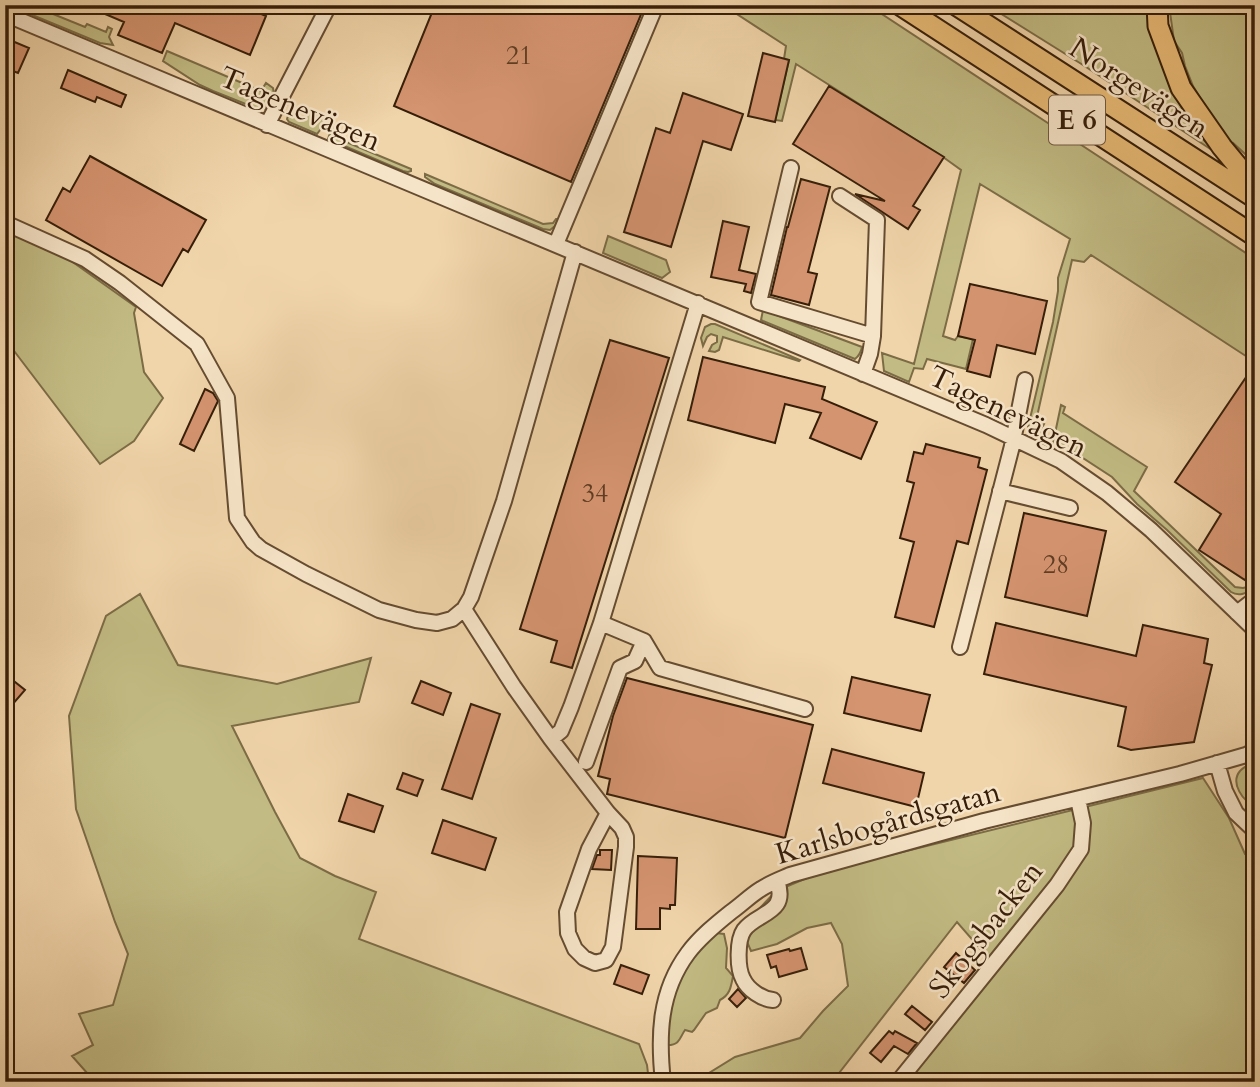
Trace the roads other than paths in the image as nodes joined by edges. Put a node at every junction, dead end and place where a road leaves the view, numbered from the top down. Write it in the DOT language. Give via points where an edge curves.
graph roads {
  1 [pos="329,5"];
  2 [pos="656,5"];
  3 [pos="900,5"];
  4 [pos="956,5"];
  5 [pos="1157,5"];
  6 [pos="5,14"];
  7 [pos="267,125"];
  8 [pos="791,167"];
  9 [pos="1255,187"];
  10 [pos="840,196"];
  11 [pos="1255,198"];
  12 [pos="5,223"];
  13 [pos="1255,236"];
  14 [pos="556,244"];
  15 [pos="575,252"];
  16 [pos="698,303"];
  17 [pos="873,336"];
  18 [pos="863,374"];
  19 [pos="1025,380"];
  20 [pos="1013,438"];
  21 [pos="1000,491"];
  22 [pos="1070,508"];
  23 [pos="1255,599"];
  24 [pos="464,609"];
  25 [pos="1237,613"];
  26 [pos="601,623"];
  27 [pos="1255,630"];
  28 [pos="644,641"];
  29 [pos="960,647"];
  30 [pos="805,709"];
  31 [pos="551,739"];
  32 [pos="1255,750"];
  33 [pos="586,762"];
  34 [pos="1217,764"];
  35 [pos="1077,799"];
  36 [pos="608,813"];
  37 [pos="1255,831"];
  38 [pos="777,881"];
  39 [pos="773,1000"];
  40 [pos="663,1082"];
  41 [pos="898,1082"];
  1 -- 7 [label="street"];
  2 -- 14 [label="street"];
  3 -- 13 [label="highway, Norgevägen / E 6"];
  4 -- 11 [label="highway, Norgevägen / E 6"];
  5 -- 9 [label="highway" via="1158,26 1181,89"];
  6 -- 7 [label="street, Tagenevägen"];
  7 -- 14 [label="street, Tagenevägen"];
  8 -- 17 [label="street" via="759,302"];
  10 -- 17 [label="street" via="877,220"];
  12 -- 24 [label="street" via="85,259 197,344 227,398 237,518 261,549 379,610 416,621 438,623"];
  14 -- 15 [label="street, Tagenevägen"];
  15 -- 16 [label="street, Tagenevägen"];
  15 -- 24 [label="street" via="504,501"];
  16 -- 18 [label="street, Tagenevägen"];
  16 -- 26 [label="street"];
  17 -- 18 [label="street"];
  18 -- 20 [label="street, Tagenevägen"];
  19 -- 20 [label="street"];
  20 -- 21 [label="street"];
  20 -- 25 [label="street, Tagenevägen" via="1061,461 1107,493"];
  21 -- 22 [label="street"];
  21 -- 29 [label="street"];
  23 -- 25 [label="street"];
  24 -- 31 [label="street"];
  25 -- 27 [label="street, Tagenevägen"];
  26 -- 28 [label="street"];
  26 -- 31 [label="street" via="561,731"];
  28 -- 30 [label="street" via="660,667"];
  28 -- 33 [label="street" via="635,661 620,668"];
  31 -- 36 [label="street"];
  32 -- 34 [label="street, Karlsbogårdsgatan"];
  34 -- 35 [label="street, Karlsbogårdsgatan"];
  34 -- 37 [label="street" via="1236,813"];
  35 -- 38 [label="street, Karlsbogårdsgatan"];
  35 -- 41 [label="street, Skogsbacken" via="1083,823 1081,849 1057,886"];
  36 -- 36 [label="street" via="622,828 626,847 613,947 606,960 595,963 575,949 567,912 589,849"];
  38 -- 39 [label="street" via="780,895 776,906 743,931 739,943 743,979 755,993"];
  38 -- 40 [label="street, Karlsbogårdsgatan" via="709,930 677,970 661,1017"];
}
